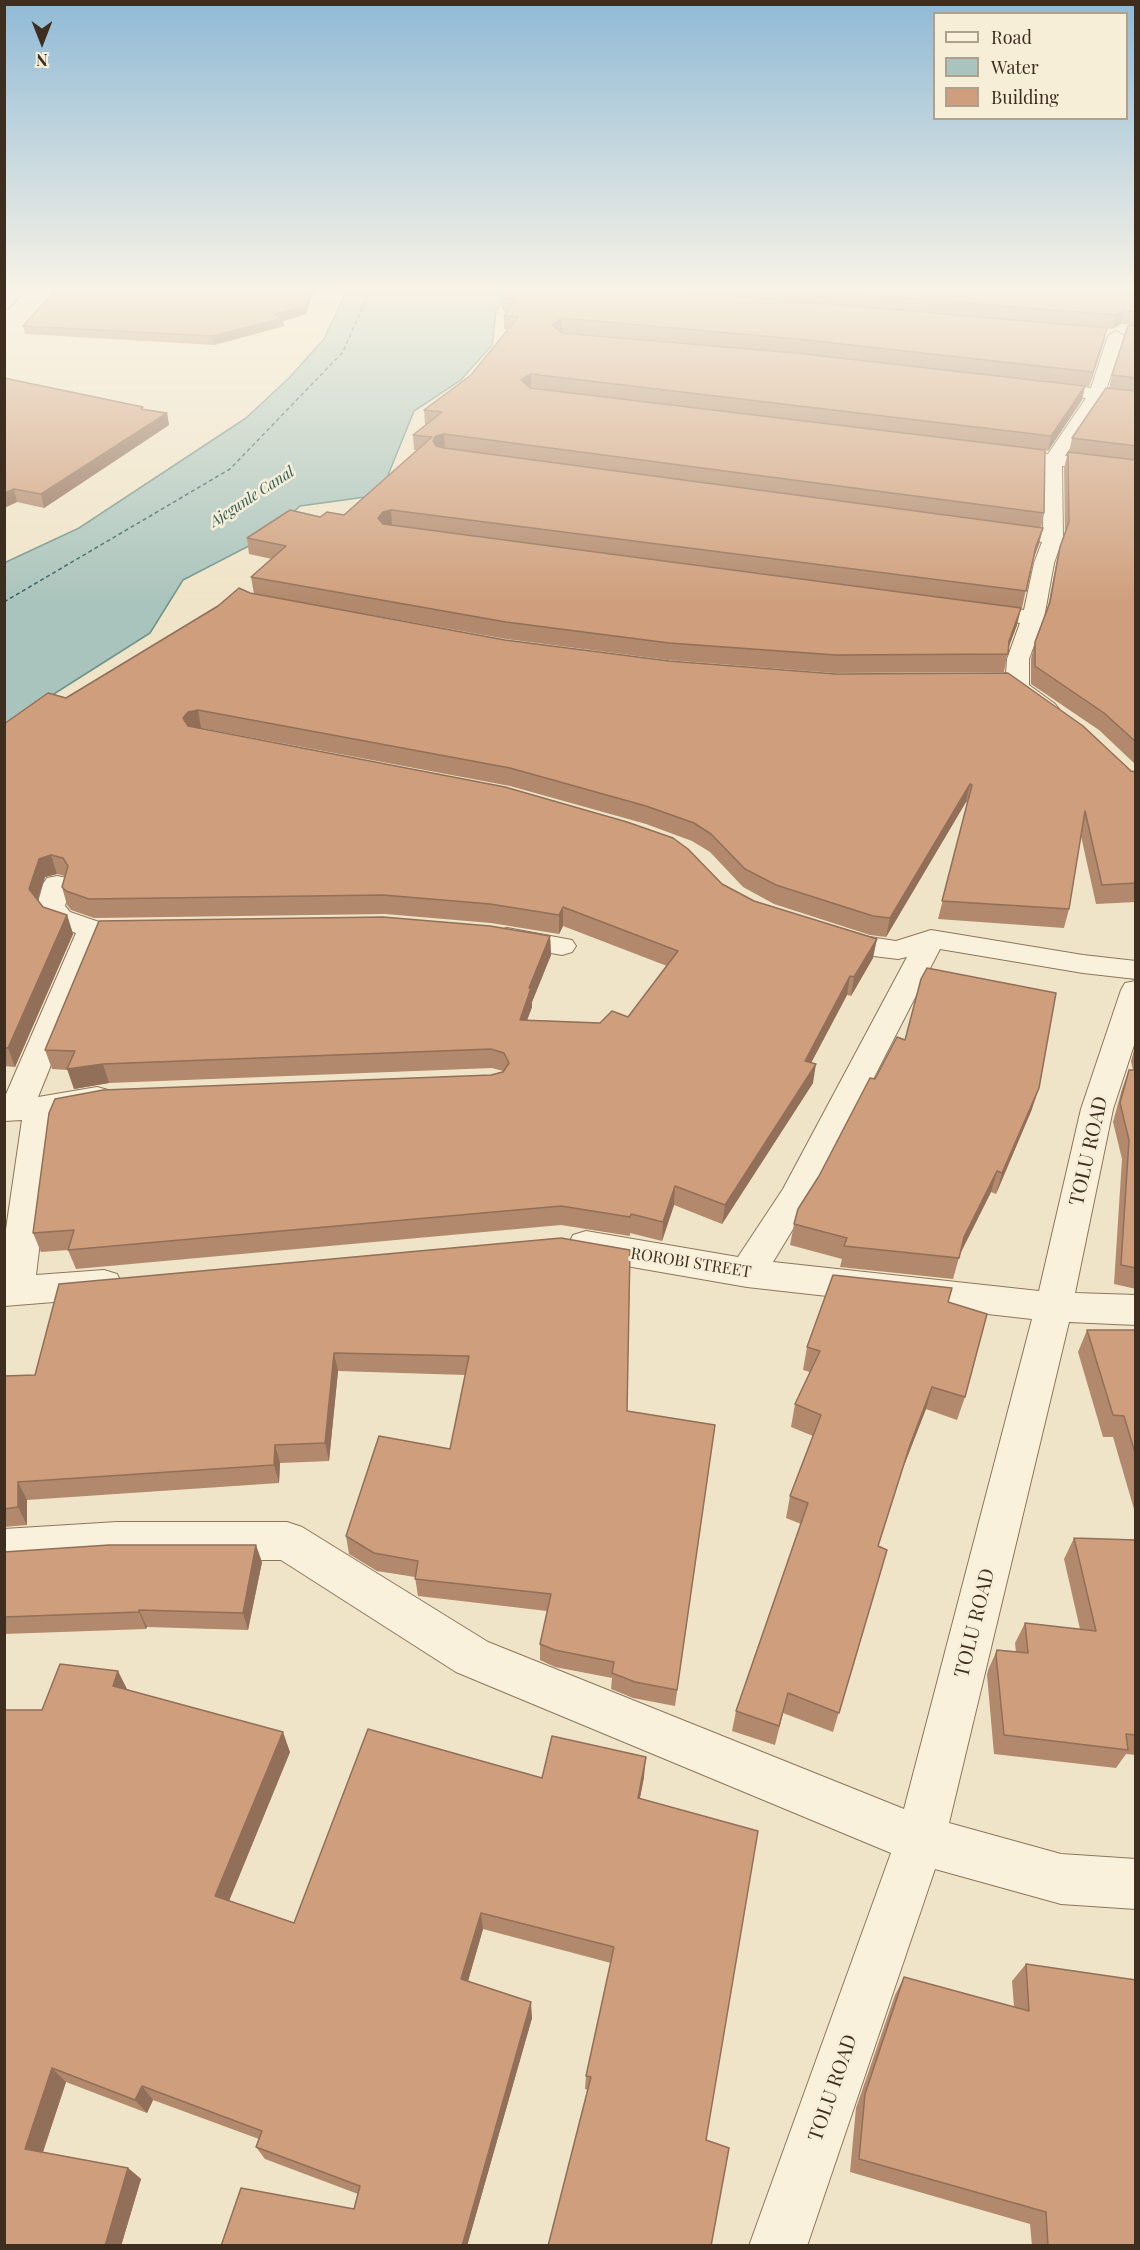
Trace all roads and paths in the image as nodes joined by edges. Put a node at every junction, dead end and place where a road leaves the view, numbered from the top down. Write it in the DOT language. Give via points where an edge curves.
graph roads {
  1 [pos="1087,393"];
  2 [pos="1096,394"];
  3 [pos="1136,399"];
  4 [pos="982,451"];
  5 [pos="1053,460"];
  6 [pos="1136,469"];
  7 [pos="982,529"];
  8 [pos="1053,538"];
  9 [pos="950,607"];
  10 [pos="1033,618"];
  11 [pos="995,681"];
  12 [pos="1018,681"];
  13 [pos="1061,719"];
  14 [pos="57,884"];
  15 [pos="807,927"];
  16 [pos="479,933"];
  17 [pos="931,939"];
  18 [pos="562,946"];
  19 [pos="1136,970"];
  20 [pos="1136,990"];
  21 [pos="120,1095"];
  22 [pos="20,1109"];
  23 [pos="549,1242"];
  24 [pos="747,1273"];
  25 [pos="135,1281"];
  26 [pos="10,1292"];
  27 [pos="1054,1307"];
  28 [pos="1136,1310"];
  29 [pos="4,1550"];
  30 [pos="920,1840"];
  31 [pos="1136,1884"];
  32 [pos="778,2246"];
  1 -- 2 [label="street"];
  2 -- 3 [label="street"];
  2 -- 5 [label="street"];
  4 -- 5 [label="street"];
  5 -- 6 [label="street"];
  5 -- 8 [label="street"];
  7 -- 8 [label="street"];
  8 -- 10 [label="street"];
  9 -- 10 [label="street"];
  10 -- 12 [label="street" via="1018,659"];
  11 -- 12 [label="street"];
  12 -- 13 [label="street" via="1017,688"];
  14 -- 22 [label="street" via="51,906 60,918 104,929"];
  15 -- 17 [label="street" via="865,946 898,950"];
  16 -- 18 [label="street"];
  17 -- 19 [label="street"];
  17 -- 24 [label="street" via="796,1196"];
  20 -- 27 [label="street, TOLU ROAD" via="1097,1109"];
  21 -- 22 [label="street"];
  22 -- 26 [label="street"];
  23 -- 24 [label="street, ROROBI STREET"];
  24 -- 27 [label="street, ROROBI STREET"];
  25 -- 26 [label="street"];
  27 -- 28 [label="street, ROROBI STREET"];
  27 -- 30 [label="street, TOLU ROAD"];
  29 -- 30 [label="street" via="117,1542 287,1542 472,1657"];
  30 -- 31 [label="street" via="1061,1879"];
  30 -- 32 [label="street, TOLU ROAD"];
}
